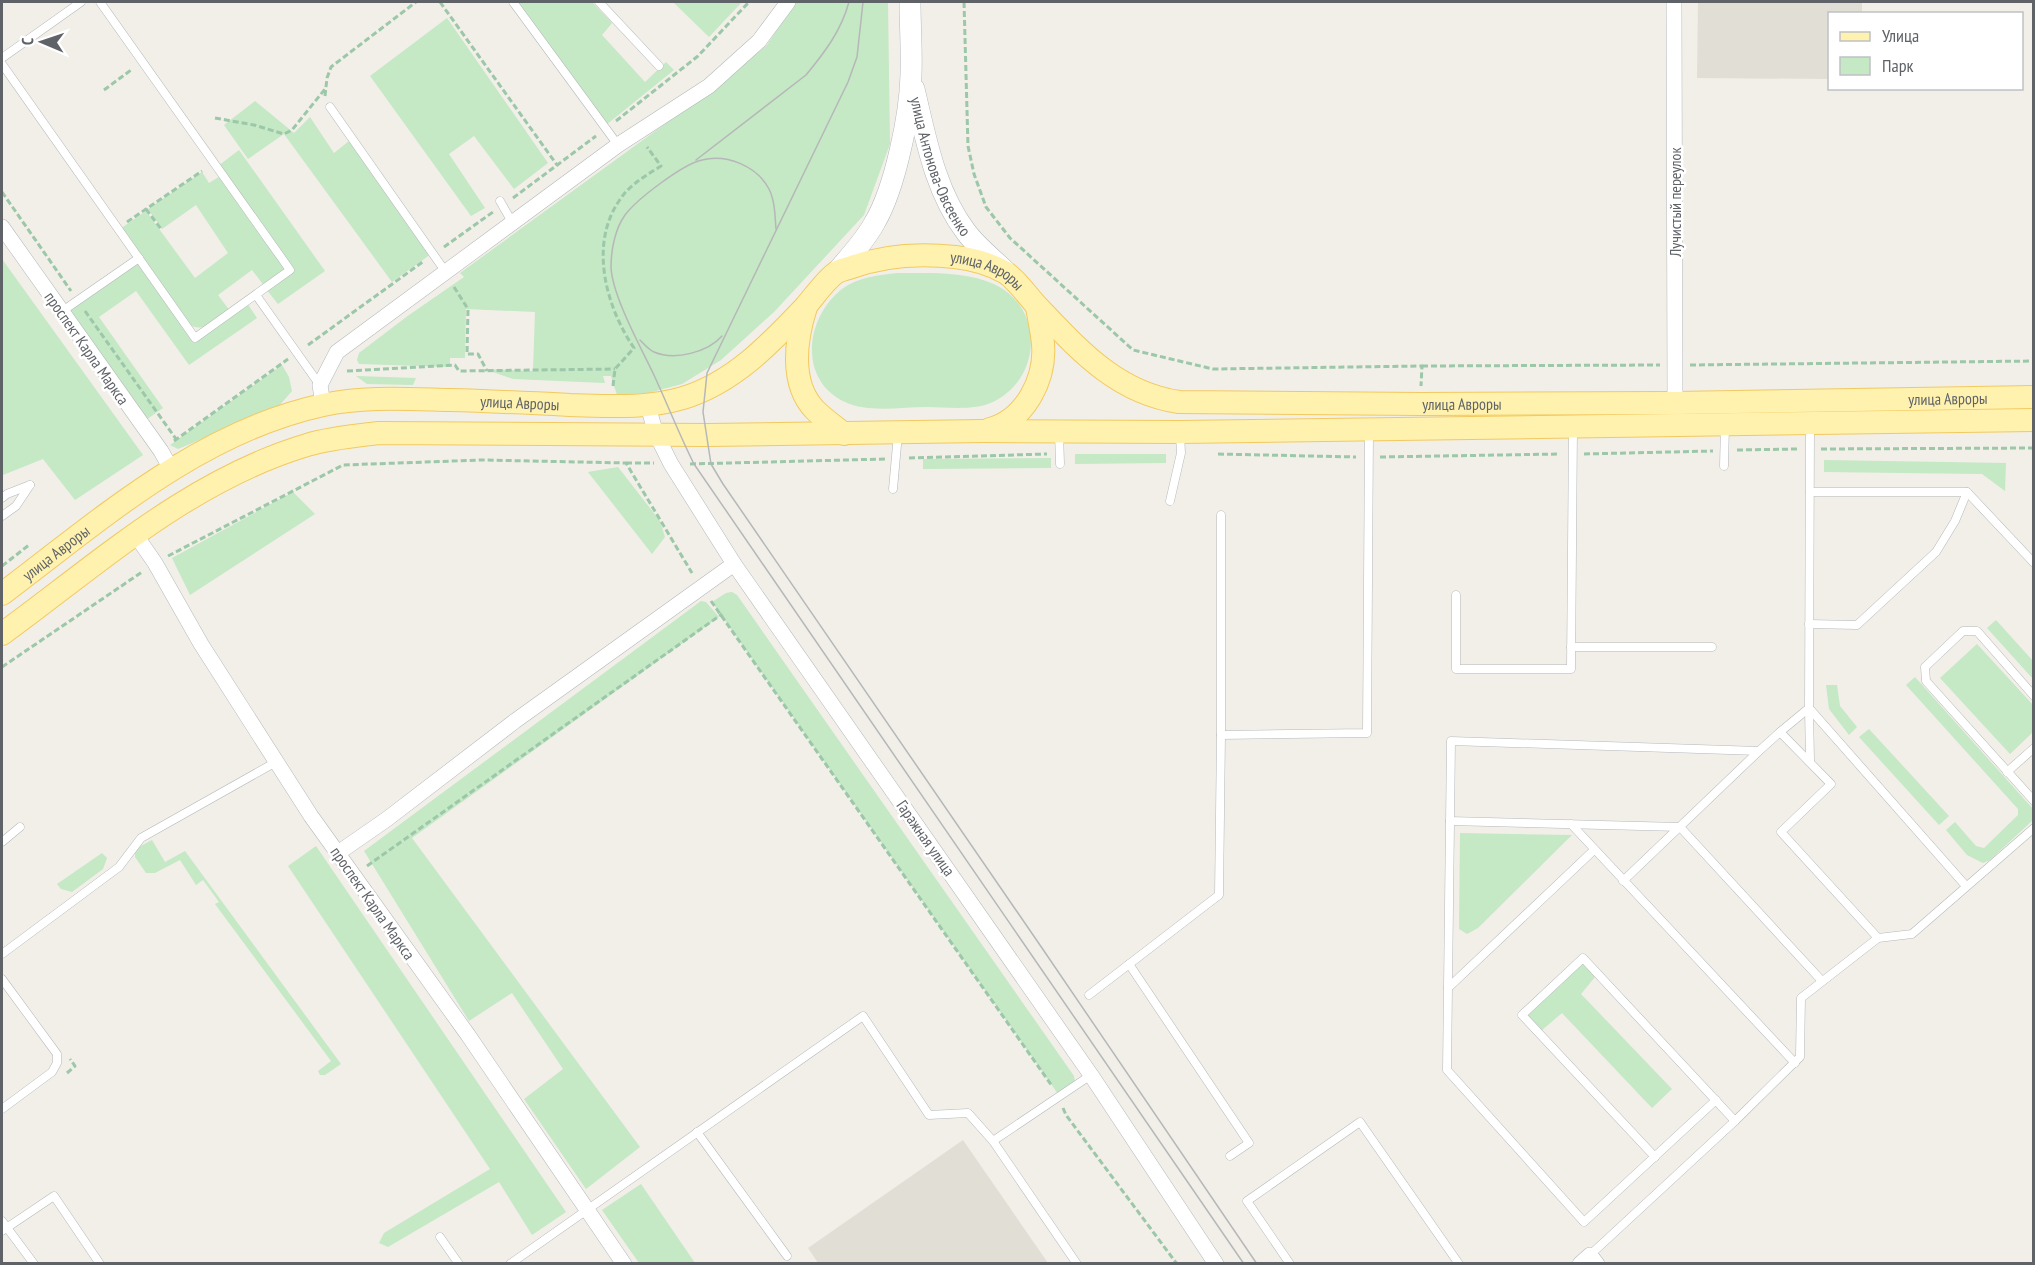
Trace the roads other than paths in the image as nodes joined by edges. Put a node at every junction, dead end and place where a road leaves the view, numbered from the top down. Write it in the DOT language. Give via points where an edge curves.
graph roads {
  1 [pos="81,2"];
  2 [pos="100,2"];
  3 [pos="513,2"];
  4 [pos="599,2"];
  5 [pos="788,2"];
  6 [pos="910,2"];
  7 [pos="1674,2"];
  8 [pos="2,58"];
  9 [pos="2,64"];
  10 [pos="659,66"];
  11 [pos="911,77"];
  12 [pos="330,107"];
  13 [pos="618,145"];
  14 [pos="502,203"];
  15 [pos="512,222"];
  16 [pos="2,228"];
  17 [pos="139,258"];
  18 [pos="445,271"];
  19 [pos="836,273"];
  20 [pos="1008,274"];
  21 [pos="256,295"];
  22 [pos="806,306"];
  23 [pos="1037,307"];
  24 [pos="62,312"];
  25 [pos="321,395"];
  26 [pos="2034,397"];
  27 [pos="1676,403"];
  28 [pos="648,406"];
  29 [pos="2034,420"];
  30 [pos="1810,422"];
  31 [pos="1725,424"];
  32 [pos="1573,427"];
  33 [pos="1369,430"];
  34 [pos="983,431"];
  35 [pos="1059,431"];
  36 [pos="898,432"];
  37 [pos="1180,432"];
  38 [pos="656,434"];
  39 [pos="843,434"];
  40 [pos="1060,464"];
  41 [pos="1724,466"];
  42 [pos="171,469"];
  43 [pos="893,489"];
  44 [pos="1810,492"];
  45 [pos="1967,492"];
  46 [pos="2,498"];
  47 [pos="1170,501"];
  48 [pos="1221,515"];
  49 [pos="2,516"];
  50 [pos="135,534"];
  51 [pos="2034,563"];
  52 [pos="734,564"];
  53 [pos="3,589"];
  54 [pos="1456,596"];
  55 [pos="1809,624"];
  56 [pos="2,634"];
  57 [pos="1571,647"];
  58 [pos="1712,647"];
  59 [pos="2034,696"];
  60 [pos="1809,708"];
  61 [pos="1780,732"];
  62 [pos="1221,735"];
  63 [pos="2034,748"];
  64 [pos="1759,751"];
  65 [pos="1810,761"];
  66 [pos="276,762"];
  67 [pos="2007,772"];
  68 [pos="2034,801"];
  69 [pos="1450,821"];
  70 [pos="1571,824"];
  71 [pos="20,827"];
  72 [pos="1680,827"];
  73 [pos="2034,828"];
  74 [pos="2,842"];
  75 [pos="1594,850"];
  76 [pos="338,853"];
  77 [pos="1623,881"];
  78 [pos="1966,886"];
  79 [pos="1878,938"];
  80 [pos="2,954"];
  81 [pos="1130,964"];
  82 [pos="2,979"];
  83 [pos="1822,981"];
  84 [pos="1448,988"];
  85 [pos="1089,995"];
  86 [pos="1794,1063"];
  87 [pos="1091,1075"];
  88 [pos="1716,1100"];
  89 [pos="2,1108"];
  90 [pos="1735,1121"];
  91 [pos="697,1132"];
  92 [pos="993,1141"];
  93 [pos="1230,1156"];
  94 [pos="1655,1157"];
  95 [pos="587,1210"];
  96 [pos="3,1226"];
  97 [pos="440,1237"];
  98 [pos="787,1256"];
  99 [pos="1589,1261"];
  100 [pos="34,1263"];
  101 [pos="100,1263"];
  102 [pos="459,1263"];
  103 [pos="510,1263"];
  104 [pos="624,1263"];
  105 [pos="1077,1263"];
  106 [pos="1216,1263"];
  107 [pos="1290,1263"];
  108 [pos="1459,1263"];
  1 -- 8 [label="lane"];
  2 -- 21 [label="lane" via="290,270"];
  3 -- 13 [label="lane"];
  4 -- 10 [label="lane"];
  5 -- 13 [label="street" via="759,42 709,86"];
  6 -- 11 [label="main road, улица Антонова-Овсеенко"];
  7 -- 27 [label="street, Лучистый переулок"];
  9 -- 17 [label="lane"];
  11 -- 19 [label="main road, улица Антонова-Овсеенко" via="899,152 885,200 860,245"];
  11 -- 20 [label="main road, улица Антонова-Овсеенко" via="934,169 946,198 967,234"];
  12 -- 18 [label="lane"];
  13 -- 15 [label="street"];
  14 -- 15 [label="lane"];
  15 -- 18 [label="street"];
  16 -- 24 [label="street, проспект Карла Маркса"];
  17 -- 21 [label="lane" via="195,338"];
  17 -- 24 [label="lane"];
  18 -- 25 [label="street" via="336,352"];
  19 -- 20 [label="main road, улица Авроры" via="886,257 920,255 961,258"];
  19 -- 22 [label="main road, улица Авроры"];
  20 -- 23 [label="main road, улица Авроры"];
  21 -- 25 [label="lane" via="297,352"];
  22 -- 28 [label="main road, улица Авроры" via="750,362 705,390"];
  22 -- 39 [label="main road" via="797,347 799,377 813,408"];
  23 -- 27 [label="main road, улица Авроры" via="1102,369 1143,394 1161,399 1215,403"];
  23 -- 34 [label="main road" via="1043,359 1034,389 1010,421"];
  24 -- 42 [label="street, проспект Карла Маркса"];
  25 -- 28 [label="main road, улица Авроры" via="353,401"];
  25 -- 42 [label="main road, улица Авроры"];
  26 -- 27 [label="main road, улица Авроры"];
  28 -- 38 [label="street, Гаражная улица"];
  29 -- 30 [label="main road, улица Авроры"];
  30 -- 31 [label="main road, улица Авроры"];
  30 -- 44 [label="lane"];
  31 -- 32 [label="main road, улица Авроры"];
  31 -- 41 [label="lane"];
  32 -- 33 [label="main road, улица Авроры"];
  32 -- 57 [label="lane"];
  33 -- 37 [label="main road, улица Авроры"];
  33 -- 62 [label="lane" via="1367,733"];
  34 -- 35 [label="main road, улица Авроры"];
  34 -- 36 [label="main road, улица Авроры"];
  35 -- 37 [label="main road, улица Авроры"];
  35 -- 40 [label="lane"];
  36 -- 39 [label="main road, улица Авроры"];
  36 -- 43 [label="lane"];
  37 -- 47 [label="lane" via="1181,453"];
  38 -- 39 [label="main road, улица Авроры"];
  38 -- 50 [label="main road, улица Авроры" via="379,433 345,437 267,459 181,502"];
  38 -- 52 [label="street, Гаражная улица"];
  42 -- 53 [label="main road, улица Авроры"];
  44 -- 45 [label="lane"];
  44 -- 55 [label="lane"];
  45 -- 51 [label="lane"];
  45 -- 55 [label="lane" via="1936,552 1857,625"];
  46 -- 49 [label="lane" via="30,485 16,506"];
  48 -- 62 [label="lane"];
  50 -- 56 [label="main road, улица Авроры"];
  50 -- 66 [label="street, проспект Карла Маркса"];
  52 -- 76 [label="street"];
  52 -- 87 [label="street, Гаражная улица"];
  54 -- 57 [label="lane" via="1456,669 1570,669"];
  55 -- 60 [label="lane"];
  57 -- 58 [label="lane"];
  59 -- 67 [label="lane" via="1977,631 1963,631 1926,667 1926,681"];
  60 -- 61 [label="lane"];
  60 -- 65 [label="lane"];
  60 -- 78 [label="lane"];
  61 -- 64 [label="lane"];
  61 -- 65 [label="lane"];
  62 -- 81 [label="lane" via="1219,894"];
  63 -- 67 [label="lane"];
  64 -- 69 [label="lane" via="1451,741"];
  64 -- 72 [label="lane"];
  65 -- 79 [label="lane" via="1831,784 1781,832"];
  66 -- 76 [label="street, проспект Карла Маркса"];
  66 -- 80 [label="lane" via="141,838 119,867"];
  67 -- 68 [label="lane"];
  69 -- 70 [label="lane"];
  69 -- 84 [label="lane"];
  70 -- 72 [label="lane"];
  70 -- 75 [label="lane"];
  71 -- 74 [label="lane"];
  72 -- 77 [label="lane"];
  72 -- 83 [label="lane"];
  73 -- 78 [label="lane"];
  75 -- 77 [label="lane"];
  75 -- 84 [label="lane"];
  76 -- 95 [label="street, проспект Карла Маркса"];
  77 -- 86 [label="lane"];
  78 -- 79 [label="lane" via="1912,934"];
  79 -- 83 [label="lane"];
  81 -- 85 [label="lane"];
  81 -- 93 [label="lane" via="1249,1143"];
  82 -- 89 [label="lane" via="57,1053 52,1072"];
  83 -- 86 [label="lane" via="1801,999 1800,1057"];
  84 -- 94 [label="lane" via="1447,1070 1584,1222"];
  86 -- 90 [label="lane"];
  87 -- 92 [label="lane"];
  87 -- 106 [label="street, Гаражная улица"];
  88 -- 90 [label="lane"];
  88 -- 94 [label="lane"];
  88 -- 94 [label="lane" via="1583,958 1539,999 1522,1016"];
  90 -- 99 [label="lane"];
  91 -- 92 [label="lane" via="863,1016 929,1115 968,1113"];
  91 -- 95 [label="lane"];
  91 -- 98 [label="lane"];
  92 -- 105 [label="lane"];
  95 -- 103 [label="lane"];
  95 -- 104 [label="street, проспект Карла Маркса"];
  96 -- 100 [label="lane"];
  96 -- 101 [label="lane" via="54,1197"];
  97 -- 102 [label="lane"];
  107 -- 108 [label="lane" via="1247,1201 1360,1122"];
}
